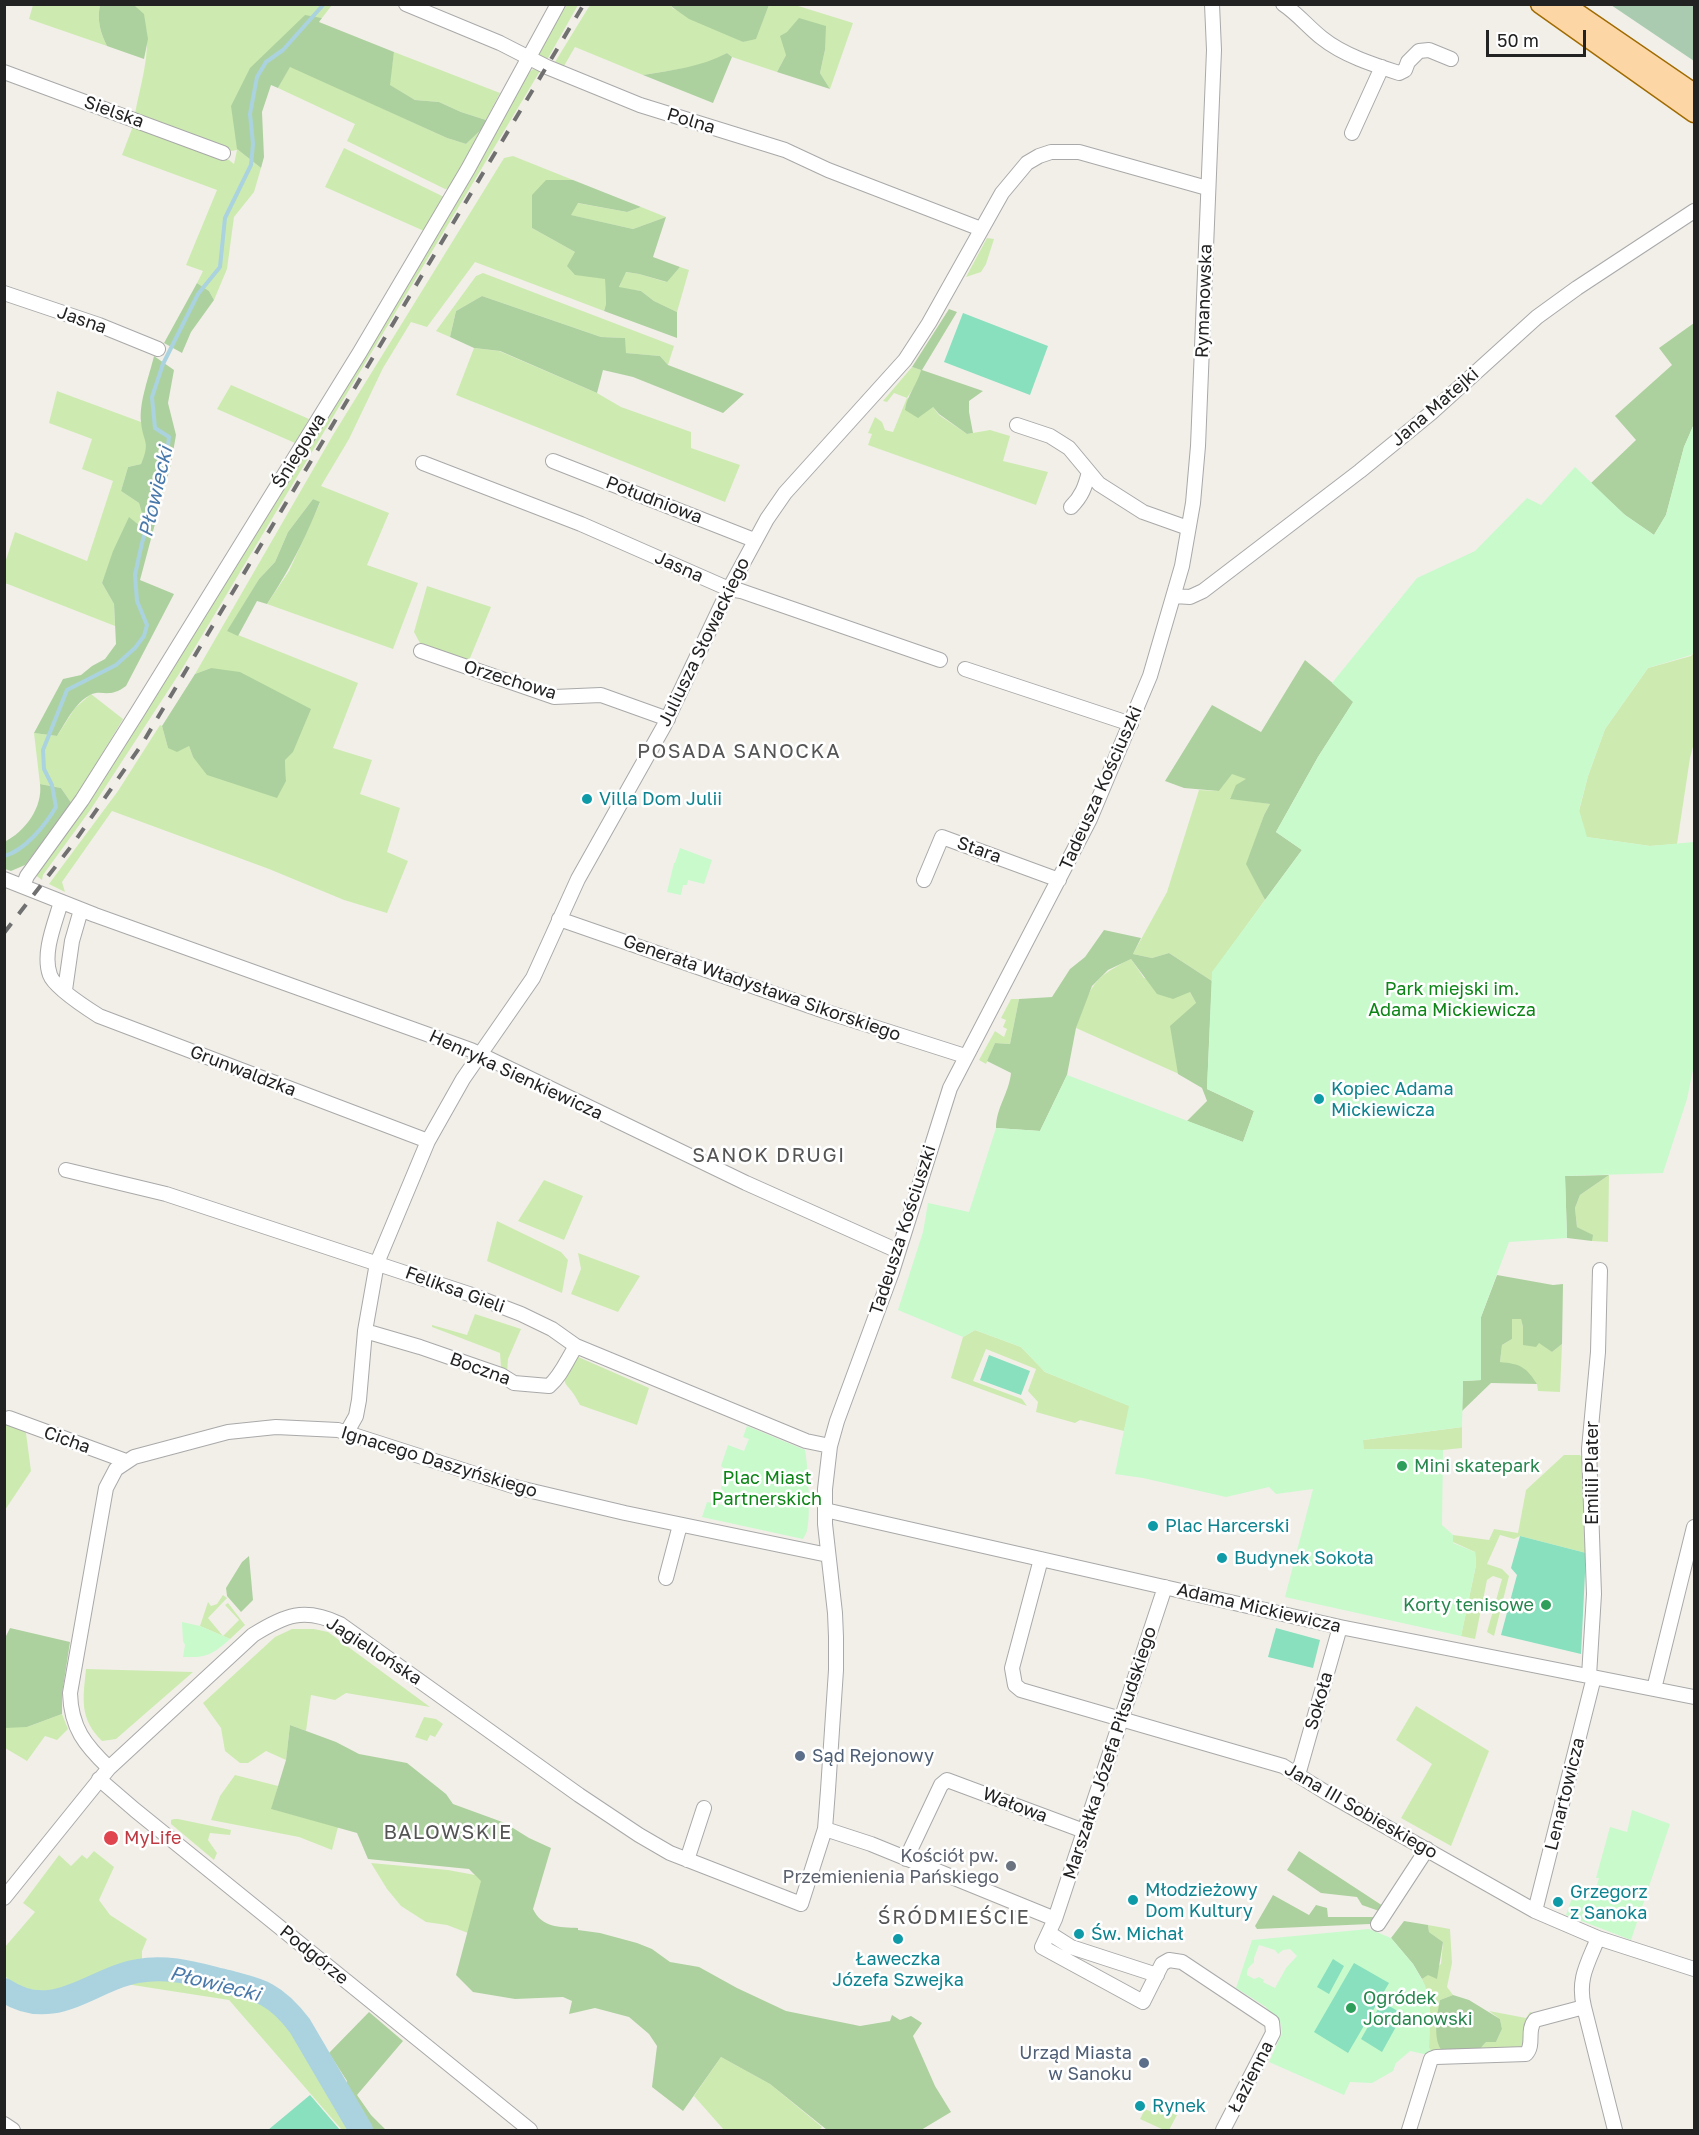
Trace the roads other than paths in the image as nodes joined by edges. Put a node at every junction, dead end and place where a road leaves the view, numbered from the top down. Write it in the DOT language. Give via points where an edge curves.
graph roads {
  1 [pos="406,4"];
  2 [pos="558,4"];
  3 [pos="1212,4"];
  4 [pos="1283,4"];
  5 [pos="1540,4"];
  6 [pos="1564,4"];
  7 [pos="528,57"];
  8 [pos="1451,59"];
  9 [pos="1382,67"];
  10 [pos="4,72"];
  11 [pos="1695,93"];
  12 [pos="1695,113"];
  13 [pos="1352,133"];
  14 [pos="223,153"];
  15 [pos="1207,188"];
  16 [pos="1695,211"];
  17 [pos="981,229"];
  18 [pos="4,293"];
  19 [pos="158,349"];
  20 [pos="1017,425"];
  21 [pos="553,461"];
  22 [pos="423,463"];
  23 [pos="1089,472"];
  24 [pos="1071,507"];
  25 [pos="1188,528"];
  26 [pos="754,540"];
  27 [pos="729,589"];
  28 [pos="1174,596"];
  29 [pos="421,651"];
  30 [pos="940,660"];
  31 [pos="965,669"];
  32 [pos="668,720"];
  33 [pos="1131,724"];
  34 [pos="924,880"];
  35 [pos="1059,880"];
  36 [pos="11,884"];
  37 [pos="61,902"];
  38 [pos="81,910"];
  39 [pos="559,919"];
  40 [pos="65,990"];
  41 [pos="480,1055"];
  42 [pos="965,1056"];
  43 [pos="428,1141"];
  44 [pos="66,1170"];
  45 [pos="898,1251"];
  46 [pos="377,1263"];
  47 [pos="1600,1270"];
  48 [pos="365,1331"];
  49 [pos="576,1346"];
  50 [pos="9,1418"];
  51 [pos="347,1432"];
  52 [pos="830,1446"];
  53 [pos="126,1461"];
  54 [pos="825,1510"];
  55 [pos="680,1525"];
  56 [pos="1695,1527"];
  57 [pos="828,1555"];
  58 [pos="1041,1559"];
  59 [pos="666,1578"];
  60 [pos="1165,1587"];
  61 [pos="1340,1627"];
  62 [pos="1592,1677"];
  63 [pos="1654,1689"];
  64 [pos="1695,1697"];
  65 [pos="1120,1720"];
  66 [pos="109,1768"];
  67 [pos="1298,1775"];
  68 [pos="99,1779"];
  69 [pos="704,1808"];
  70 [pos="825,1829"];
  71 [pos="1084,1831"];
  72 [pos="1427,1849"];
  73 [pos="906,1859"];
  74 [pos="687,1860"];
  75 [pos="6,1895"];
  76 [pos="801,1904"];
  77 [pos="1535,1911"];
  78 [pos="1055,1919"];
  79 [pos="1378,1924"];
  80 [pos="1049,1933"];
  81 [pos="1598,1938"];
  82 [pos="1695,1969"];
  83 [pos="1156,1975"];
  84 [pos="1584,2007"];
  85 [pos="4,2124"];
  86 [pos="12,2130"];
  87 [pos="530,2130"];
  88 [pos="1223,2130"];
  89 [pos="1409,2130"];
  90 [pos="1615,2130"];
  1 -- 7 [label="street, Polna"];
  2 -- 7 [label="street, Śniegowa"];
  3 -- 15 [label="street, Rymanowska" via="1214,50"];
  4 -- 9 [label="street" via="1323,39"];
  5 -- 12 [label="main road"];
  6 -- 11 [label="main road"];
  7 -- 17 [label="street, Polna" via="640,105 784,150"];
  7 -- 36 [label="street, Śniegowa" via="468,169 360,352 137,713 82,800 27,876"];
  8 -- 9 [label="street" via="1429,50 1419,51 1399,73"];
  9 -- 13 [label="street"];
  10 -- 14 [label="street, Sielska"];
  15 -- 17 [label="street, Juliusza Słowackiego" via="1079,152 1051,152 1017,173"];
  15 -- 25 [label="street, Rymanowska" via="1198,446"];
  16 -- 28 [label="street, Jana Matejki" via="1537,317 1431,413 1203,591 1190,597"];
  17 -- 26 [label="street, Juliusza Słowackiego" via="905,360 785,493"];
  18 -- 19 [label="street, Jasna"];
  20 -- 23 [label="street" via="1050,436 1069,448"];
  21 -- 26 [label="street, Południowa"];
  22 -- 27 [label="street, Jasna" via="581,524"];
  23 -- 24 [label="street" via="1085,490"];
  23 -- 25 [label="street" via="1099,484 1143,512"];
  25 -- 28 [label="street, Rymanowska"];
  26 -- 27 [label="street, Juliusza Słowackiego"];
  27 -- 30 [label="street, Jasna"];
  27 -- 32 [label="street, Juliusza Słowackiego"];
  28 -- 33 [label="street, Tadeusza Kościuszki"];
  29 -- 32 [label="street, Orzechowa" via="554,697 601,695"];
  31 -- 33 [label="street"];
  32 -- 39 [label="street, Juliusza Słowackiego"];
  33 -- 35 [label="street, Tadeusza Kościuszki"];
  34 -- 35 [label="street, Stara" via="942,837"];
  35 -- 42 [label="street, Tadeusza Kościuszki"];
  36 -- 37 [label="street, Henryka Sienkiewicza"];
  37 -- 38 [label="street, Henryka Sienkiewicza"];
  37 -- 40 [label="street, Grunwaldzka" via="47,958 50,977"];
  38 -- 40 [label="street"];
  38 -- 41 [label="street, Henryka Sienkiewicza"];
  39 -- 41 [label="street, Juliusza Słowackiego" via="533,978"];
  39 -- 42 [label="street, Generała Władysława Sikorskiego"];
  40 -- 43 [label="street, Grunwaldzka" via="99,1016"];
  41 -- 43 [label="street, Juliusza Słowackiego"];
  41 -- 45 [label="street, Henryka Sienkiewicza"];
  42 -- 45 [label="street, Tadeusza Kościuszki" via="943,1108"];
  43 -- 46 [label="street, Juliusza Słowackiego"];
  44 -- 46 [label="street, Feliksa Gieli" via="166,1194"];
  45 -- 52 [label="street, Tadeusza Kościuszki"];
  46 -- 48 [label="street, Juliusza Słowackiego"];
  46 -- 49 [label="street, Feliksa Gieli" via="521,1314 557,1331"];
  47 -- 62 [label="street, Emilii Plater" via="1598,1352 1589,1449 1594,1594"];
  48 -- 49 [label="street, Boczna" via="461,1361 514,1383 549,1386 558,1379"];
  48 -- 51 [label="street, Juliusza Słowackiego" via="359,1400"];
  49 -- 52 [label="street, Feliksa Gieli" via="806,1441"];
  50 -- 53 [label="street, Cicha"];
  51 -- 53 [label="street, Ignacego Daszyńskiego" via="276,1427 228,1432"];
  51 -- 55 [label="street, Ignacego Daszyńskiego" via="519,1488"];
  52 -- 54 [label="street, Tadeusza Kościuszki"];
  53 -- 66 [label="street" via="116,1469 106,1488 70,1693 78,1732"];
  54 -- 57 [label="street, Tadeusza Kościuszki"];
  54 -- 58 [label="street, Adama Mickiewicza"];
  55 -- 57 [label="street, Ignacego Daszyńskiego"];
  55 -- 59 [label="street"];
  56 -- 63 [label="street"];
  57 -- 70 [label="street, Tadeusza Kościuszki" via="836,1670"];
  58 -- 60 [label="street, Adama Mickiewicza"];
  58 -- 65 [label="street, Jana III Sobieskiego" via="1012,1668 1015,1685 1030,1694"];
  60 -- 61 [label="street, Adama Mickiewicza"];
  60 -- 65 [label="street, Marszałka Józefa Piłsudskiego"];
  61 -- 62 [label="street, Adama Mickiewicza"];
  61 -- 67 [label="street, Sokoła"];
  62 -- 63 [label="street, Adama Mickiewicza"];
  62 -- 77 [label="street, Lenartowicza"];
  63 -- 64 [label="street, Adama Mickiewicza"];
  65 -- 67 [label="street, Jana III Sobieskiego" via="1283,1766"];
  65 -- 71 [label="street, Marszałka Józefa Piłsudskiego"];
  66 -- 68 [label="street, Jagiellońska"];
  66 -- 74 [label="street, Jagiellońska" via="253,1635 289,1616 325,1617 587,1801"];
  67 -- 72 [label="street, Jana III Sobieskiego"];
  68 -- 75 [label="street, Jagiellońska"];
  68 -- 87 [label="street, Podgórze"];
  69 -- 74 [label="street"];
  70 -- 73 [label="street"];
  70 -- 76 [label="street, Tadeusza Kościuszki"];
  71 -- 73 [label="street, Wałowa" via="947,1780 941,1785"];
  71 -- 78 [label="street, Marszałka Józefa Piłsudskiego"];
  72 -- 77 [label="street, Jana III Sobieskiego"];
  72 -- 79 [label="street"];
  73 -- 78 [label="street"];
  74 -- 76 [label="street, Jagiellońska"];
  77 -- 81 [label="street, Jana III Sobieskiego"];
  78 -- 80 [label="street, Marszałka Józefa Piłsudskiego"];
  80 -- 83 [label="street" via="1071,1947"];
  80 -- 83 [label="street" via="1042,1947 1143,2002"];
  81 -- 82 [label="street, Jana III Sobieskiego"];
  81 -- 84 [label="street" via="1583,1974 1580,1991"];
  83 -- 88 [label="street, Łazienna" via="1169,1960 1182,1962 1272,2022 1274,2028 1268,2044"];
  84 -- 89 [label="street" via="1538,2018 1532,2024 1531,2047 1526,2055 1431,2059"];
  84 -- 90 [label="street"];
  85 -- 86 [label="street"];
}
